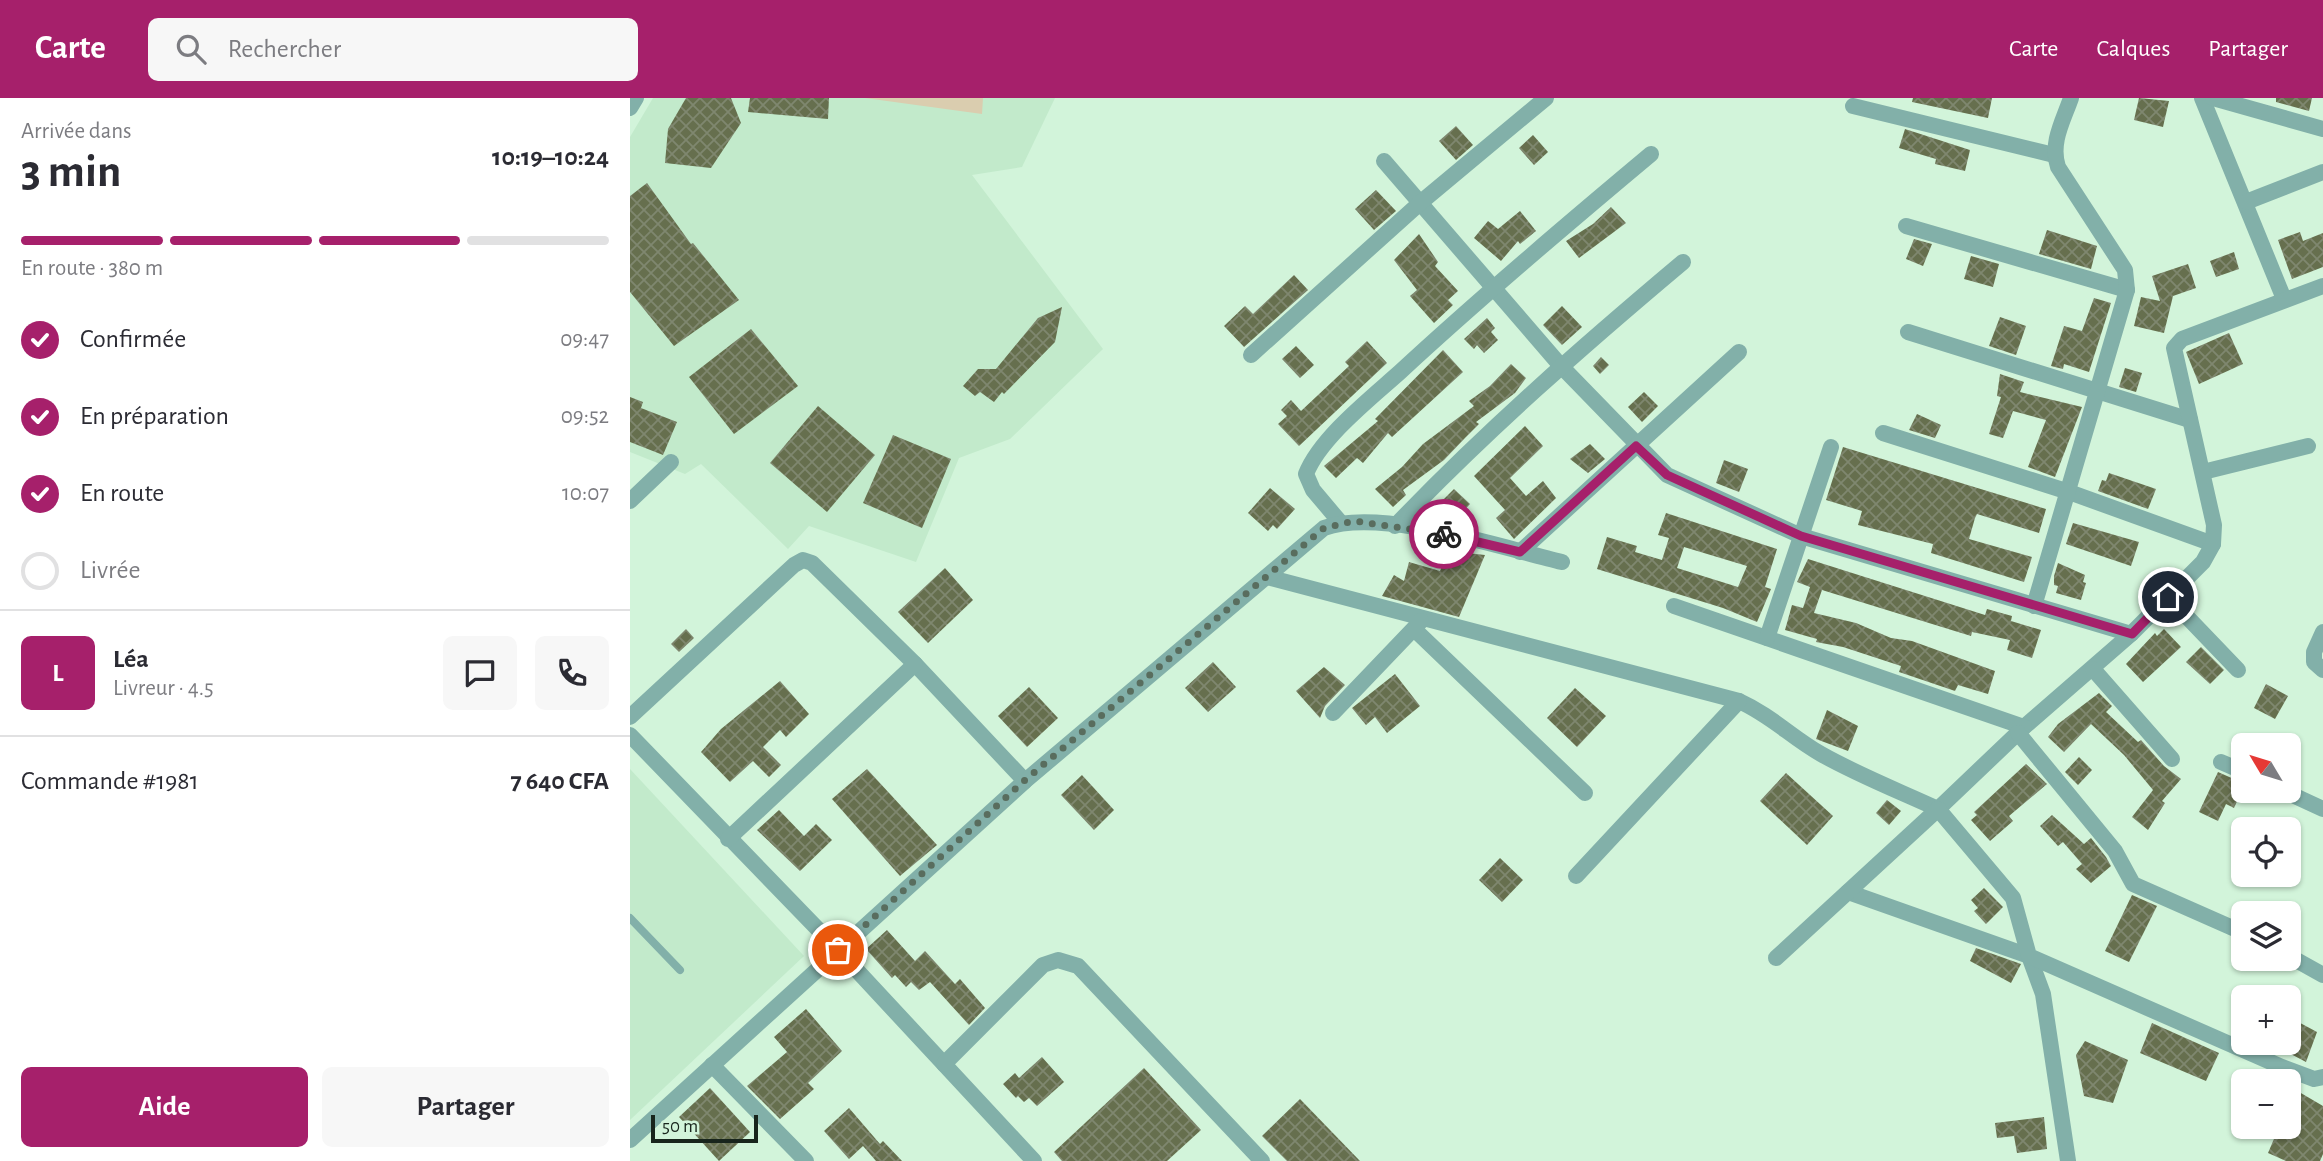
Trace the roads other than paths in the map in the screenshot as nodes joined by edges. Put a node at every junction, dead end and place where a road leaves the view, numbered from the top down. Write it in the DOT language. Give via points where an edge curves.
graph roads {
  1 [pos="636,98"];
  2 [pos="1546,98"];
  3 [pos="2071,98"];
  4 [pos="2202,98"];
  5 [pos="2213,98"];
  6 [pos="1853,106"];
  7 [pos="630,108"];
  8 [pos="2323,129"];
  9 [pos="1651,153"];
  10 [pos="2054,155"];
  11 [pos="1384,161"];
  12 [pos="2323,172"];
  13 [pos="2246,202"];
  14 [pos="1420,203"];
  15 [pos="1906,226"];
  16 [pos="1683,262"];
  17 [pos="2323,286"];
  18 [pos="1491,287"];
  19 [pos="2127,290"];
  20 [pos="2284,299"];
  21 [pos="1908,332"];
  22 [pos="1739,352"];
  23 [pos="1251,355"];
  24 [pos="1560,365"];
  25 [pos="2099,392"];
  26 [pos="2190,420"];
  27 [pos="1883,433"];
  28 [pos="1636,446"];
  29 [pos="2308,446"];
  30 [pos="1831,447"];
  31 [pos="671,462"];
  32 [pos="2203,472"];
  33 [pos="2069,492"];
  34 [pos="630,501"];
  35 [pos="1340,522"];
  36 [pos="1395,526"];
  37 [pos="1801,536"];
  38 [pos="2213,544"];
  39 [pos="1520,552"];
  40 [pos="1562,562"];
  41 [pos="1267,577"];
  42 [pos="2168,597"];
  43 [pos="1674,606"];
  44 [pos="2035,606"];
  45 [pos="1419,623"];
  46 [pos="2323,632"];
  47 [pos="2132,634"];
  48 [pos="1767,638"];
  49 [pos="915,664"];
  50 [pos="2093,669"];
  51 [pos="2238,670"];
  52 [pos="2323,670"];
  53 [pos="1739,701"];
  54 [pos="1334,713"];
  55 [pos="630,717"];
  56 [pos="2021,730"];
  57 [pos="630,735"];
  58 [pos="2172,759"];
  59 [pos="2221,762"];
  60 [pos="2231,766"];
  61 [pos="1024,781"];
  62 [pos="1585,793"];
  63 [pos="2301,799"];
  64 [pos="1938,809"];
  65 [pos="2323,809"];
  66 [pos="728,839"];
  67 [pos="1576,876"];
  68 [pos="1848,892"];
  69 [pos="630,918"];
  70 [pos="2231,927"];
  71 [pos="838,950"];
  72 [pos="2029,956"];
  73 [pos="1776,958"];
  74 [pos="2301,963"];
  75 [pos="680,970"];
  76 [pos="2323,975"];
  77 [pos="944,1064"];
  78 [pos="712,1065"];
  79 [pos="2323,1077"];
  80 [pos="630,1140"];
  81 [pos="806,1161"];
  82 [pos="1034,1161"];
  83 [pos="1262,1161"];
  84 [pos="2068,1161"];
  1 -- 7 [label="street"];
  2 -- 14 [label="street"];
  3 -- 10 [label="street"];
  4 -- 13 [label="street"];
  5 -- 8 [label="street"];
  6 -- 10 [label="street"];
  9 -- 18 [label="street"];
  10 -- 19 [label="street" via="2124,270"];
  11 -- 14 [label="street"];
  12 -- 13 [label="street"];
  13 -- 20 [label="street"];
  14 -- 18 [label="street"];
  14 -- 23 [label="street"];
  15 -- 19 [label="street"];
  16 -- 24 [label="street"];
  17 -- 20 [label="street"];
  18 -- 24 [label="street"];
  18 -- 35 [label="street" via="1312,460 1306,474 1313,490"];
  19 -- 25 [label="street"];
  20 -- 26 [label="street" via="2182,339 2174,348"];
  21 -- 25 [label="street"];
  22 -- 28 [label="street"];
  24 -- 28 [label="street"];
  24 -- 36 [label="street"];
  25 -- 26 [label="street"];
  25 -- 33 [label="street"];
  26 -- 32 [label="street"];
  27 -- 33 [label="street"];
  28 -- 37 [label="street" via="1667,475"];
  28 -- 39 [label="street"];
  29 -- 32 [label="street"];
  30 -- 37 [label="street"];
  31 -- 34 [label="street"];
  32 -- 38 [label="street" via="2214,525"];
  33 -- 38 [label="street"];
  33 -- 44 [label="street"];
  35 -- 36 [label="street"];
  35 -- 41 [label="street" via="1324,528"];
  36 -- 39 [label="street"];
  37 -- 44 [label="street"];
  37 -- 48 [label="street"];
  38 -- 42 [label="street" via="2203,562"];
  39 -- 40 [label="street"];
  41 -- 45 [label="street"];
  41 -- 61 [label="street"];
  42 -- 47 [label="street"];
  42 -- 51 [label="street"];
  43 -- 48 [label="street"];
  44 -- 47 [label="street"];
  45 -- 53 [label="street"];
  45 -- 54 [label="street"];
  45 -- 62 [label="street"];
  46 -- 52 [label="street" via="2314,652 2314,662"];
  47 -- 50 [label="street"];
  48 -- 56 [label="street"];
  49 -- 55 [label="street" via="812,563 803,561"];
  49 -- 61 [label="street"];
  49 -- 66 [label="street"];
  50 -- 56 [label="street"];
  50 -- 58 [label="street"];
  53 -- 64 [label="street" via="1767,713 1823,755"];
  53 -- 67 [label="street"];
  56 -- 64 [label="street"];
  56 -- 70 [label="street" via="2115,851 2133,884"];
  57 -- 66 [label="street"];
  59 -- 60 [label="street"];
  61 -- 71 [label="street"];
  63 -- 65 [label="street"];
  64 -- 68 [label="street"];
  64 -- 72 [label="street" via="2012,898"];
  66 -- 71 [label="street"];
  68 -- 72 [label="street"];
  68 -- 73 [label="street"];
  69 -- 75 [label="lane"];
  71 -- 77 [label="street"];
  71 -- 78 [label="street"];
  72 -- 79 [label="street" via="2282,1067 2314,1079"];
  72 -- 84 [label="street" via="2043,994"];
  74 -- 76 [label="street"];
  77 -- 82 [label="street"];
  77 -- 83 [label="street" via="1043,965 1058,960 1078,966"];
  78 -- 80 [label="street"];
  78 -- 81 [label="street"];
}
